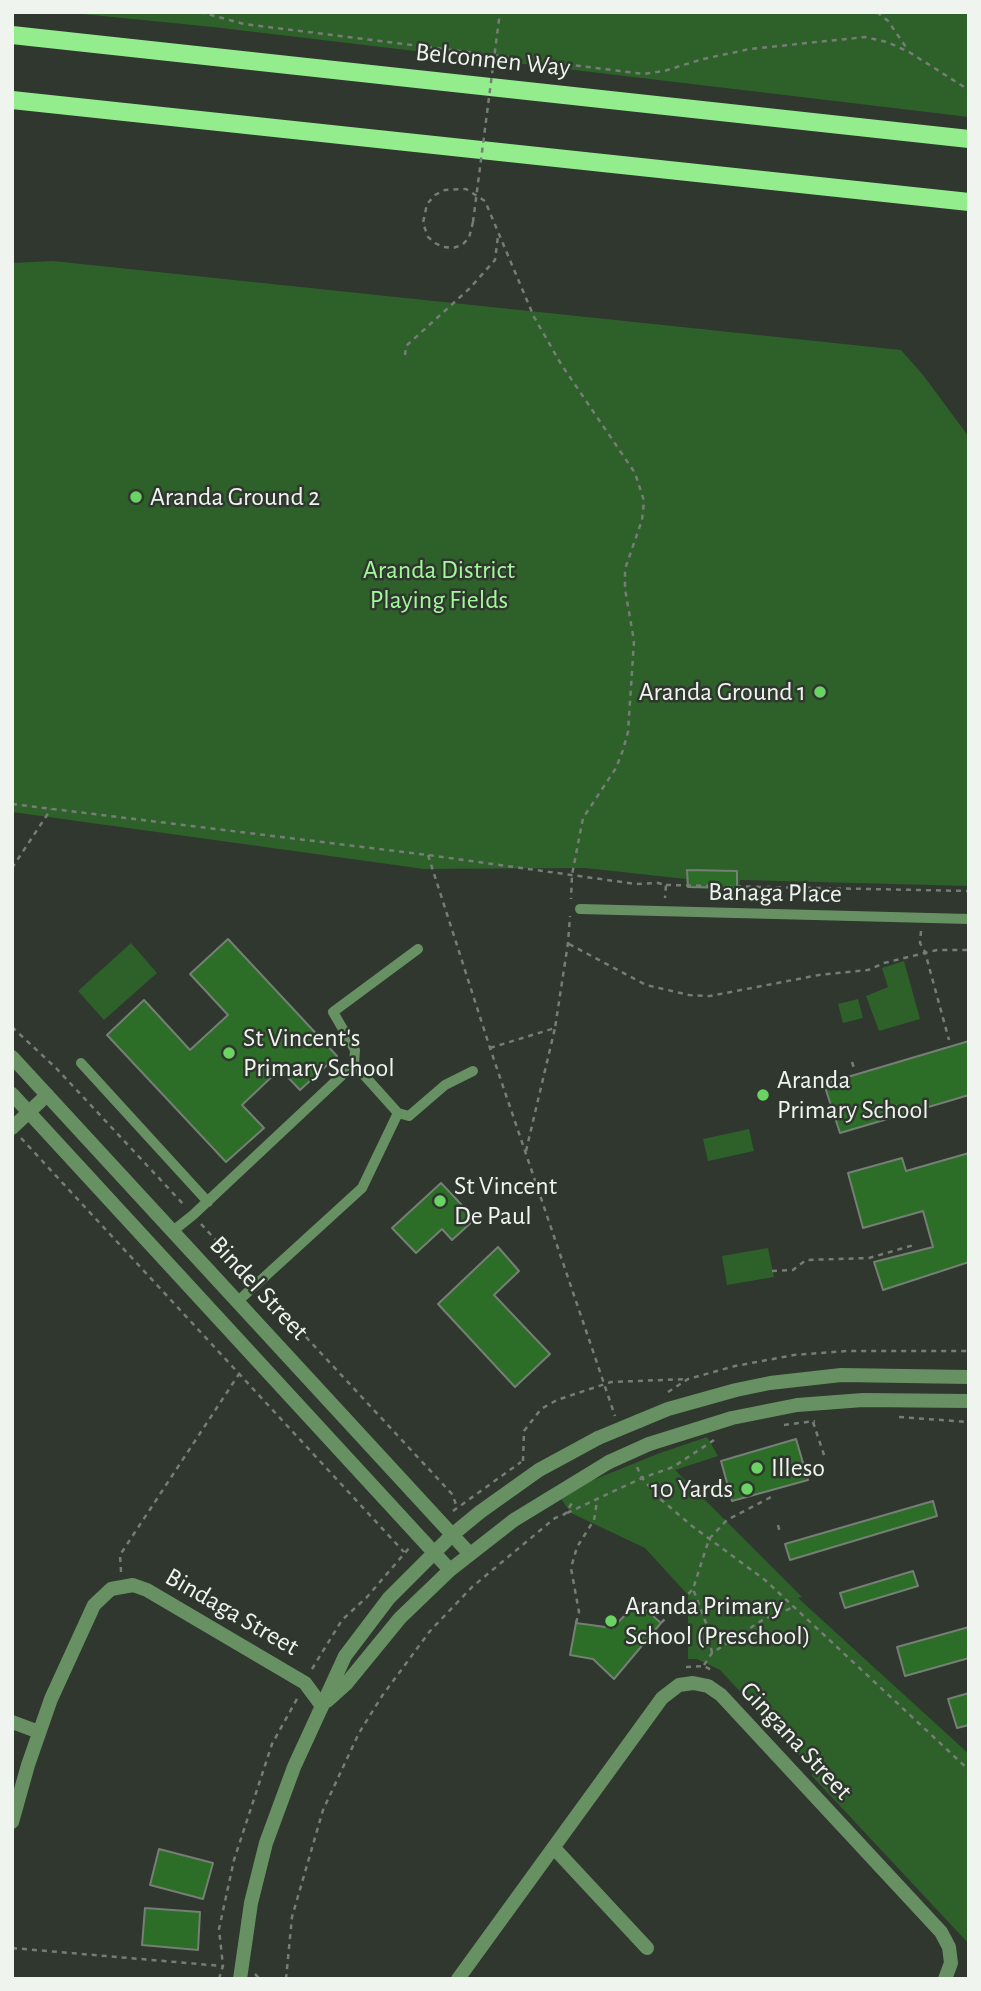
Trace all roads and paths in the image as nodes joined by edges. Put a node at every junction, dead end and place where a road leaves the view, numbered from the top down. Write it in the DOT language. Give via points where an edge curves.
graph roads {
  1 [pos="200,12"];
  2 [pos="500,12"];
  3 [pos="877,12"];
  4 [pos="12,35"];
  5 [pos="909,52"];
  6 [pos="969,90"];
  7 [pos="12,100"];
  8 [pos="969,139"];
  9 [pos="969,202"];
  10 [pos="498,236"];
  11 [pos="405,355"];
  12 [pos="12,804"];
  13 [pos="51,809"];
  14 [pos="428,855"];
  15 [pos="12,868"];
  16 [pos="572,875"];
  17 [pos="666,885"];
  18 [pos="969,891"];
  19 [pos="580,909"];
  20 [pos="663,911"];
  21 [pos="921,918"];
  22 [pos="969,919"];
  23 [pos="418,949"];
  24 [pos="969,950"];
  25 [pos="925,952"];
  26 [pos="12,1027"];
  27 [pos="555,1028"];
  28 [pos="949,1040"];
  29 [pos="490,1048"];
  30 [pos="12,1057"];
  31 [pos="852,1062"];
  32 [pos="81,1063"];
  33 [pos="354,1064"];
  34 [pos="57,1068"];
  35 [pos="854,1068"];
  36 [pos="473,1072"];
  37 [pos="12,1094"];
  38 [pos="47,1095"];
  39 [pos="29,1112"];
  40 [pos="398,1113"];
  41 [pos="17,1133"];
  42 [pos="526,1153"];
  43 [pos="208,1202"];
  44 [pos="173,1231"];
  45 [pos="914,1245"];
  46 [pos="153,1248"];
  47 [pos="772,1271"];
  48 [pos="237,1302"];
  49 [pos="239,1374"];
  50 [pos="969,1377"];
  51 [pos="688,1379"];
  52 [pos="604,1385"];
  53 [pos="326,1397"];
  54 [pos="969,1401"];
  55 [pos="309,1416"];
  56 [pos="896,1417"];
  57 [pos="822,1420"];
  58 [pos="813,1421"];
  59 [pos="969,1422"];
  60 [pos="777,1426"];
  61 [pos="620,1427"];
  62 [pos="712,1435"];
  63 [pos="825,1458"];
  64 [pos="523,1461"];
  65 [pos="636,1465"];
  66 [pos="642,1478"];
  67 [pos="452,1494"];
  68 [pos="773,1496"];
  69 [pos="575,1498"];
  70 [pos="597,1501"];
  71 [pos="457,1508"];
  72 [pos="565,1514"];
  73 [pos="778,1525"];
  74 [pos="780,1533"];
  75 [pos="452,1535"];
  76 [pos="709,1539"];
  77 [pos="404,1552"];
  78 [pos="434,1552"];
  79 [pos="469,1553"];
  80 [pos="450,1570"];
  81 [pos="121,1586"];
  82 [pos="694,1590"];
  83 [pos="794,1606"];
  84 [pos="576,1623"];
  85 [pos="661,1623"];
  86 [pos="712,1653"];
  87 [pos="704,1666"];
  88 [pos="322,1706"];
  89 [pos="12,1722"];
  90 [pos="39,1732"];
  91 [pos="969,1770"];
  92 [pos="12,1822"];
  93 [pos="554,1848"];
  94 [pos="12,1948"];
  95 [pos="647,1948"];
  96 [pos="241,1973"];
  97 [pos="286,1979"];
  98 [pos="458,1979"];
  99 [pos="945,1979"];
  1 -- 5 [label="path" via="244,24 643,74 750,49 857,37 887,42"];
  2 -- 10 [label="path, bridge" via="478,183 477,196 473,222 472,234 462,245 443,247 428,237 423,223 435,195 461,187 475,192 479,195 485,201"];
  3 -- 5 [label="path"];
  4 -- 8 [label="main road, Belconnen Way"];
  5 -- 6 [label="path"];
  7 -- 9 [label="main road"];
  10 -- 11 [label="path" via="495,260 406,346"];
  10 -- 16 [label="path" via="534,317 635,473 644,501 625,569 634,641 628,732 616,768 583,817"];
  12 -- 13 [label="path"];
  13 -- 14 [label="path"];
  13 -- 15 [label="path"];
  14 -- 16 [label="path"];
  14 -- 29 [label="path"];
  16 -- 17 [label="path"];
  17 -- 18 [label="path"];
  17 -- 20 [label="path"];
  19 -- 20 [label="lane, Banaga Place"];
  20 -- 21 [label="lane, Banaga Place"];
  21 -- 22 [label="lane, Banaga Place"];
  21 -- 25 [label="path" via="920,943"];
  23 -- 33 [label="lane" via="333,1012 355,1050"];
  24 -- 25 [label="path"];
  25 -- 27 [label="path" via="868,970 710,996 646,985 568,943"];
  25 -- 28 [label="path"];
  26 -- 34 [label="path"];
  27 -- 29 [label="path"];
  27 -- 42 [label="path"];
  29 -- 42 [label="path"];
  30 -- 38 [label="street, Bindel Street"];
  31 -- 35 [label="path"];
  32 -- 43 [label="lane"];
  33 -- 40 [label="lane"];
  33 -- 43 [label="lane"];
  36 -- 40 [label="lane" via="445,1085 410,1116"];
  37 -- 39 [label="street, Bindel Street"];
  38 -- 39 [label="street"];
  38 -- 44 [label="street, Bindel Street"];
  39 -- 41 [label="street"];
  39 -- 46 [label="street, Bindel Street"];
  40 -- 48 [label="lane" via="362,1188"];
  41 -- 49 [label="path"];
  42 -- 52 [label="path"];
  43 -- 44 [label="lane"];
  44 -- 46 [label="street"];
  44 -- 48 [label="street, Bindel Street"];
  45 -- 47 [label="path" via="869,1258 806,1260 793,1270"];
  46 -- 55 [label="street, Bindel Street"];
  48 -- 53 [label="street, Bindel Street"];
  49 -- 77 [label="path"];
  49 -- 81 [label="path" via="120,1555"];
  50 -- 75 [label="street, bridge" via="841,1375 770,1383 667,1409 598,1438 539,1470"];
  51 -- 52 [label="path"];
  52 -- 61 [label="path"];
  52 -- 64 [label="path" via="541,1409 524,1431"];
  53 -- 55 [label="street"];
  53 -- 75 [label="street, Bindel Street"];
  54 -- 79 [label="street, bridge" via="863,1400 797,1405 732,1418 609,1462"];
  55 -- 78 [label="street, Bindel Street"];
  56 -- 59 [label="path"];
  57 -- 58 [label="path"];
  58 -- 60 [label="path"];
  58 -- 63 [label="path"];
  62 -- 66 [label="path" via="720,1436 695,1455"];
  65 -- 66 [label="path"];
  66 -- 70 [label="path"];
  66 -- 76 [label="path"];
  67 -- 71 [label="path"];
  68 -- 76 [label="path" via="727,1520"];
  69 -- 72 [label="path"];
  70 -- 72 [label="path"];
  70 -- 84 [label="path" via="594,1520 576,1547 571,1567 579,1612"];
  72 -- 97 [label="path" via="472,1587 430,1632 359,1733 323,1810 292,1917"];
  73 -- 74 [label="path"];
  75 -- 78 [label="street"];
  75 -- 79 [label="street, Bindel Street"];
  76 -- 82 [label="path"];
  76 -- 83 [label="path"];
  78 -- 80 [label="street, Bindel Street"];
  78 -- 88 [label="street" via="390,1598 345,1656"];
  79 -- 80 [label="street"];
  80 -- 88 [label="street" via="400,1618"];
  81 -- 88 [label="street, Bindaga Street" via="147,1590 305,1683"];
  81 -- 90 [label="street, Bindaga Street" via="106,1592 94,1605"];
  82 -- 85 [label="path"];
  82 -- 86 [label="path"];
  83 -- 86 [label="path" via="764,1619"];
  83 -- 91 [label="path"];
  86 -- 87 [label="path"];
  88 -- 96 [label="street" via="266,1843"];
  89 -- 90 [label="street"];
  90 -- 92 [label="street, Bindaga Street"];
  93 -- 95 [label="street"];
  93 -- 98 [label="street, Gingana Street"];
  93 -- 99 [label="street, Gingana Street" via="667,1693 679,1685 708,1686 941,1932 951,1963"];
  94 -- 96 [label="path"];
}
